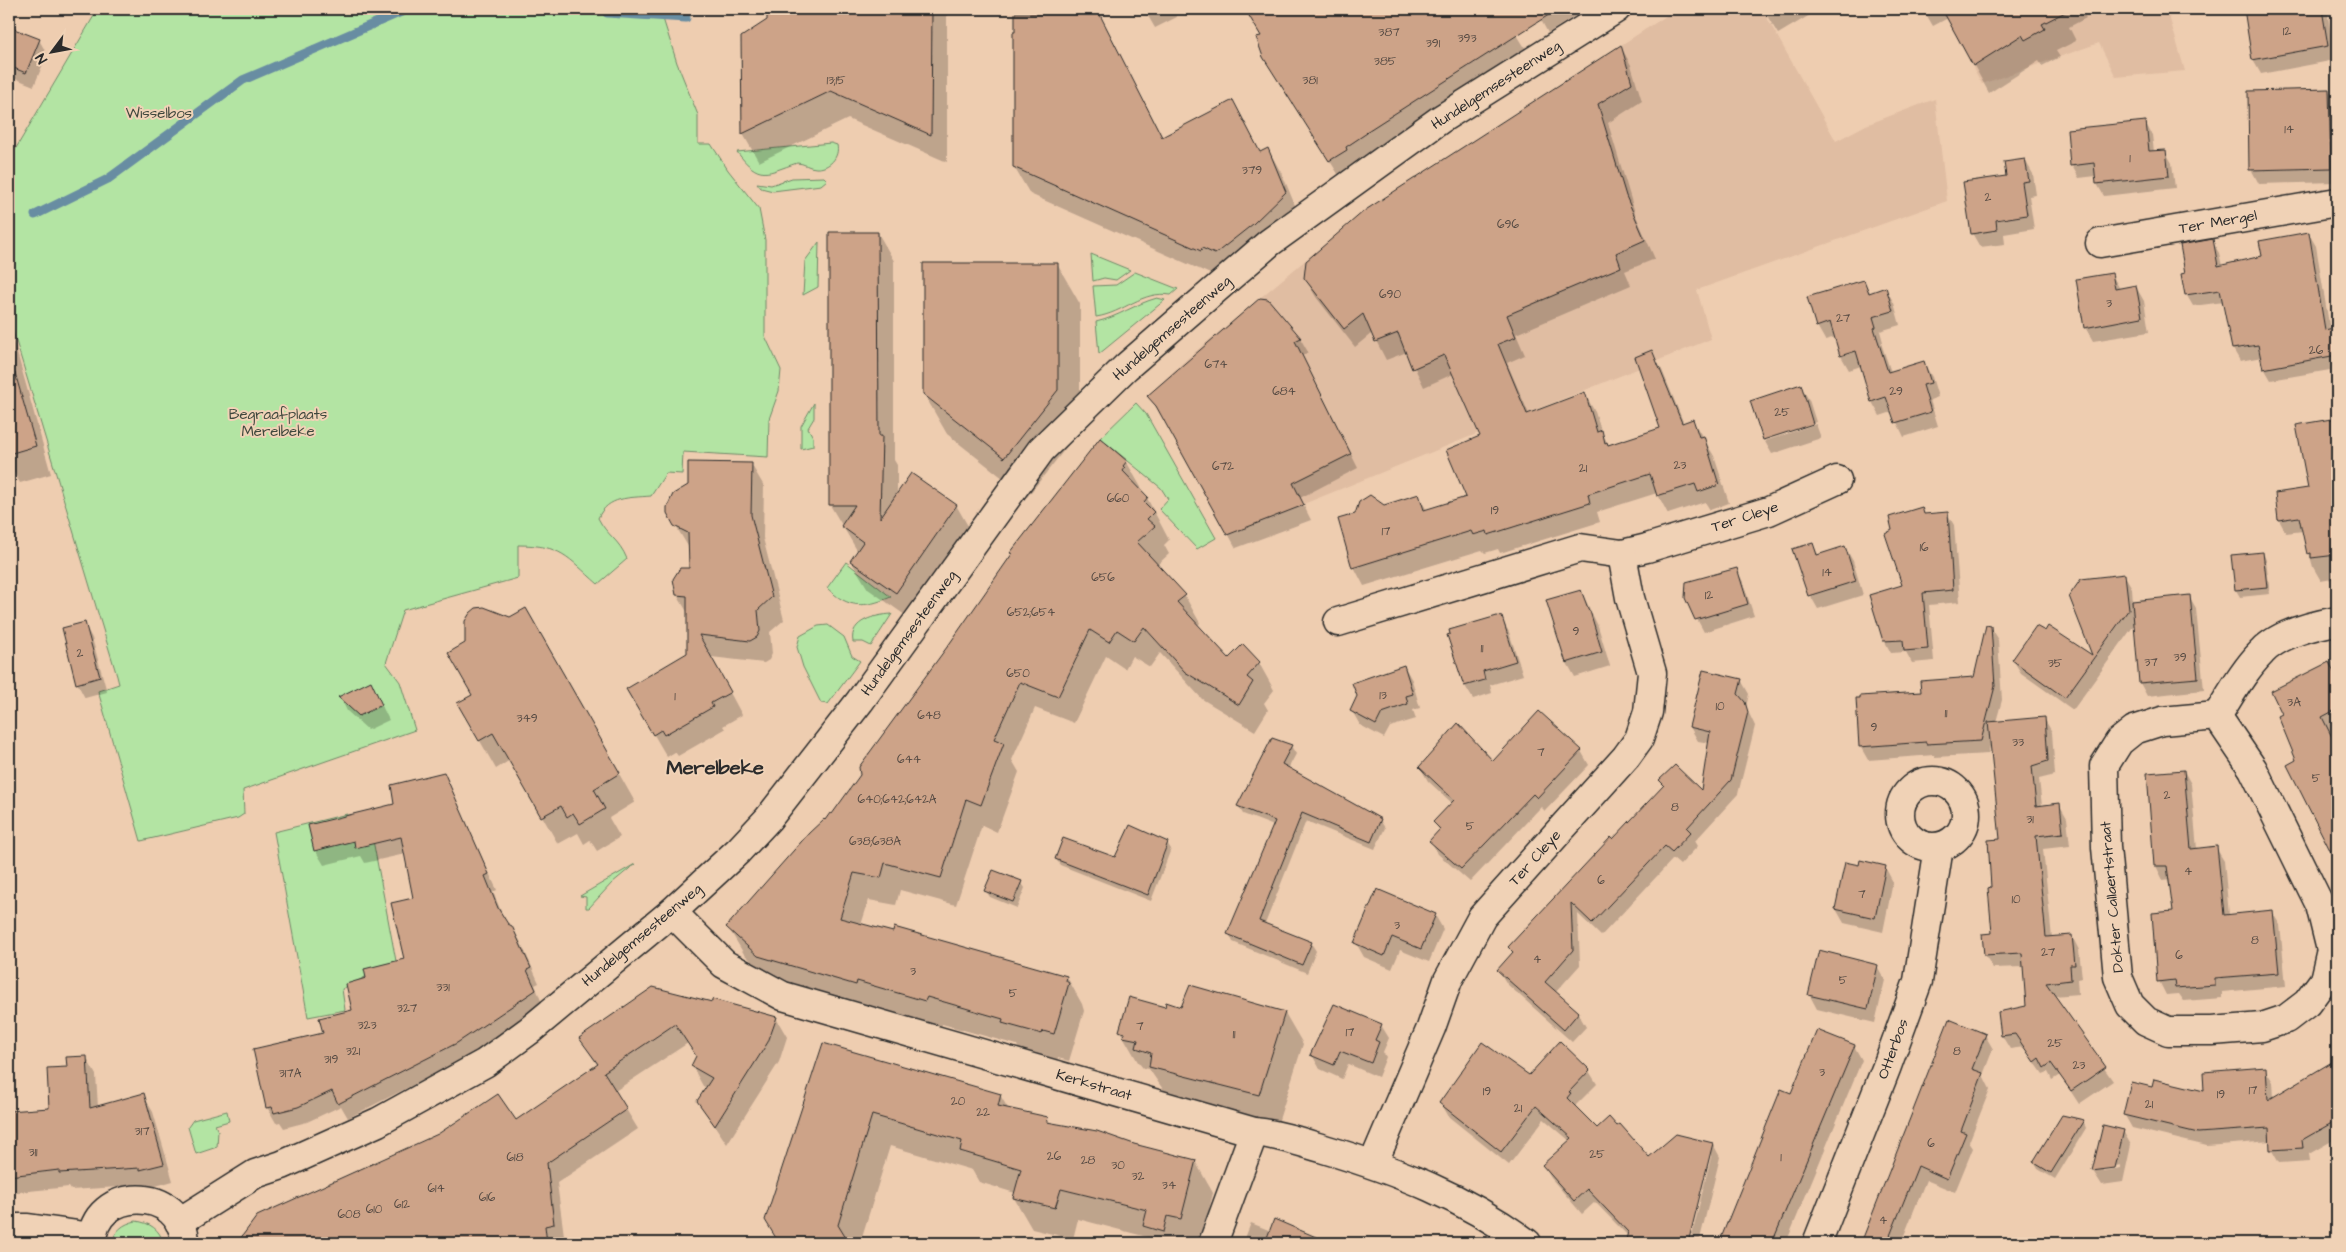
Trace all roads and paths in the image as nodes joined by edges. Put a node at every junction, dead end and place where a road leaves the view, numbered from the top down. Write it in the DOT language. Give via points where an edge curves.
graph roads {
  1 [pos="1612,10"];
  2 [pos="2337,202"];
  3 [pos="2100,242"];
  4 [pos="1837,480"];
  5 [pos="1622,554"];
  6 [pos="2337,621"];
  7 [pos="1338,622"];
  8 [pos="2217,716"];
  9 [pos="1939,847"];
  10 [pos="672,912"];
  11 [pos="1254,1132"];
  12 [pos="1373,1164"];
  13 [pos="9,1228"];
  14 [pos="182,1232"];
  15 [pos="92,1240"];
  16 [pos="1213,1243"];
  17 [pos="1527,1243"];
  18 [pos="1817,1243"];
  1 -- 10 [label="street, Hundelgemsesteenweg" via="1441,119 1277,238 1126,367 1041,450 860,701 768,819"];
  2 -- 3 [label="street, Ter Mergel"];
  4 -- 5 [label="street, Ter Cleye" via="1769,511"];
  5 -- 7 [label="street, Ter Cleye" via="1580,548"];
  5 -- 12 [label="street, Ter Cleye" via="1630,598 1652,673 1648,712 1638,739 1626,757 1482,917 1448,980"];
  6 -- 8 [label="street" via="2292,633 2263,650"];
  8 -- 8 [label="street, Dokter Callaertstraat" via="2162,721 2134,730 2119,742 2104,766 2106,847 2118,977 2130,1005 2146,1021 2168,1031 2262,1026 2286,1019 2307,1003 2324,980 2331,950 2320,905 2253,769"];
  9 -- 18 [label="street, Otterbos" via="1918,980"];
  10 -- 11 [label="street, Kerkstraat" via="724,964 783,996"];
  10 -- 14 [label="street, Hundelgemsesteenweg" via="530,1030 485,1063 378,1122 255,1174"];
  11 -- 12 [label="street, Kerkstraat" via="1286,1138"];
  11 -- 16 [label="street"];
  12 -- 17 [label="street, Kerkstraat" via="1478,1210"];
  13 -- 15 [label="street" via="28,1228"];
  14 -- 15 [label="street" via="169,1210 157,1202 140,1198 124,1200 109,1208 98,1220"];
}
